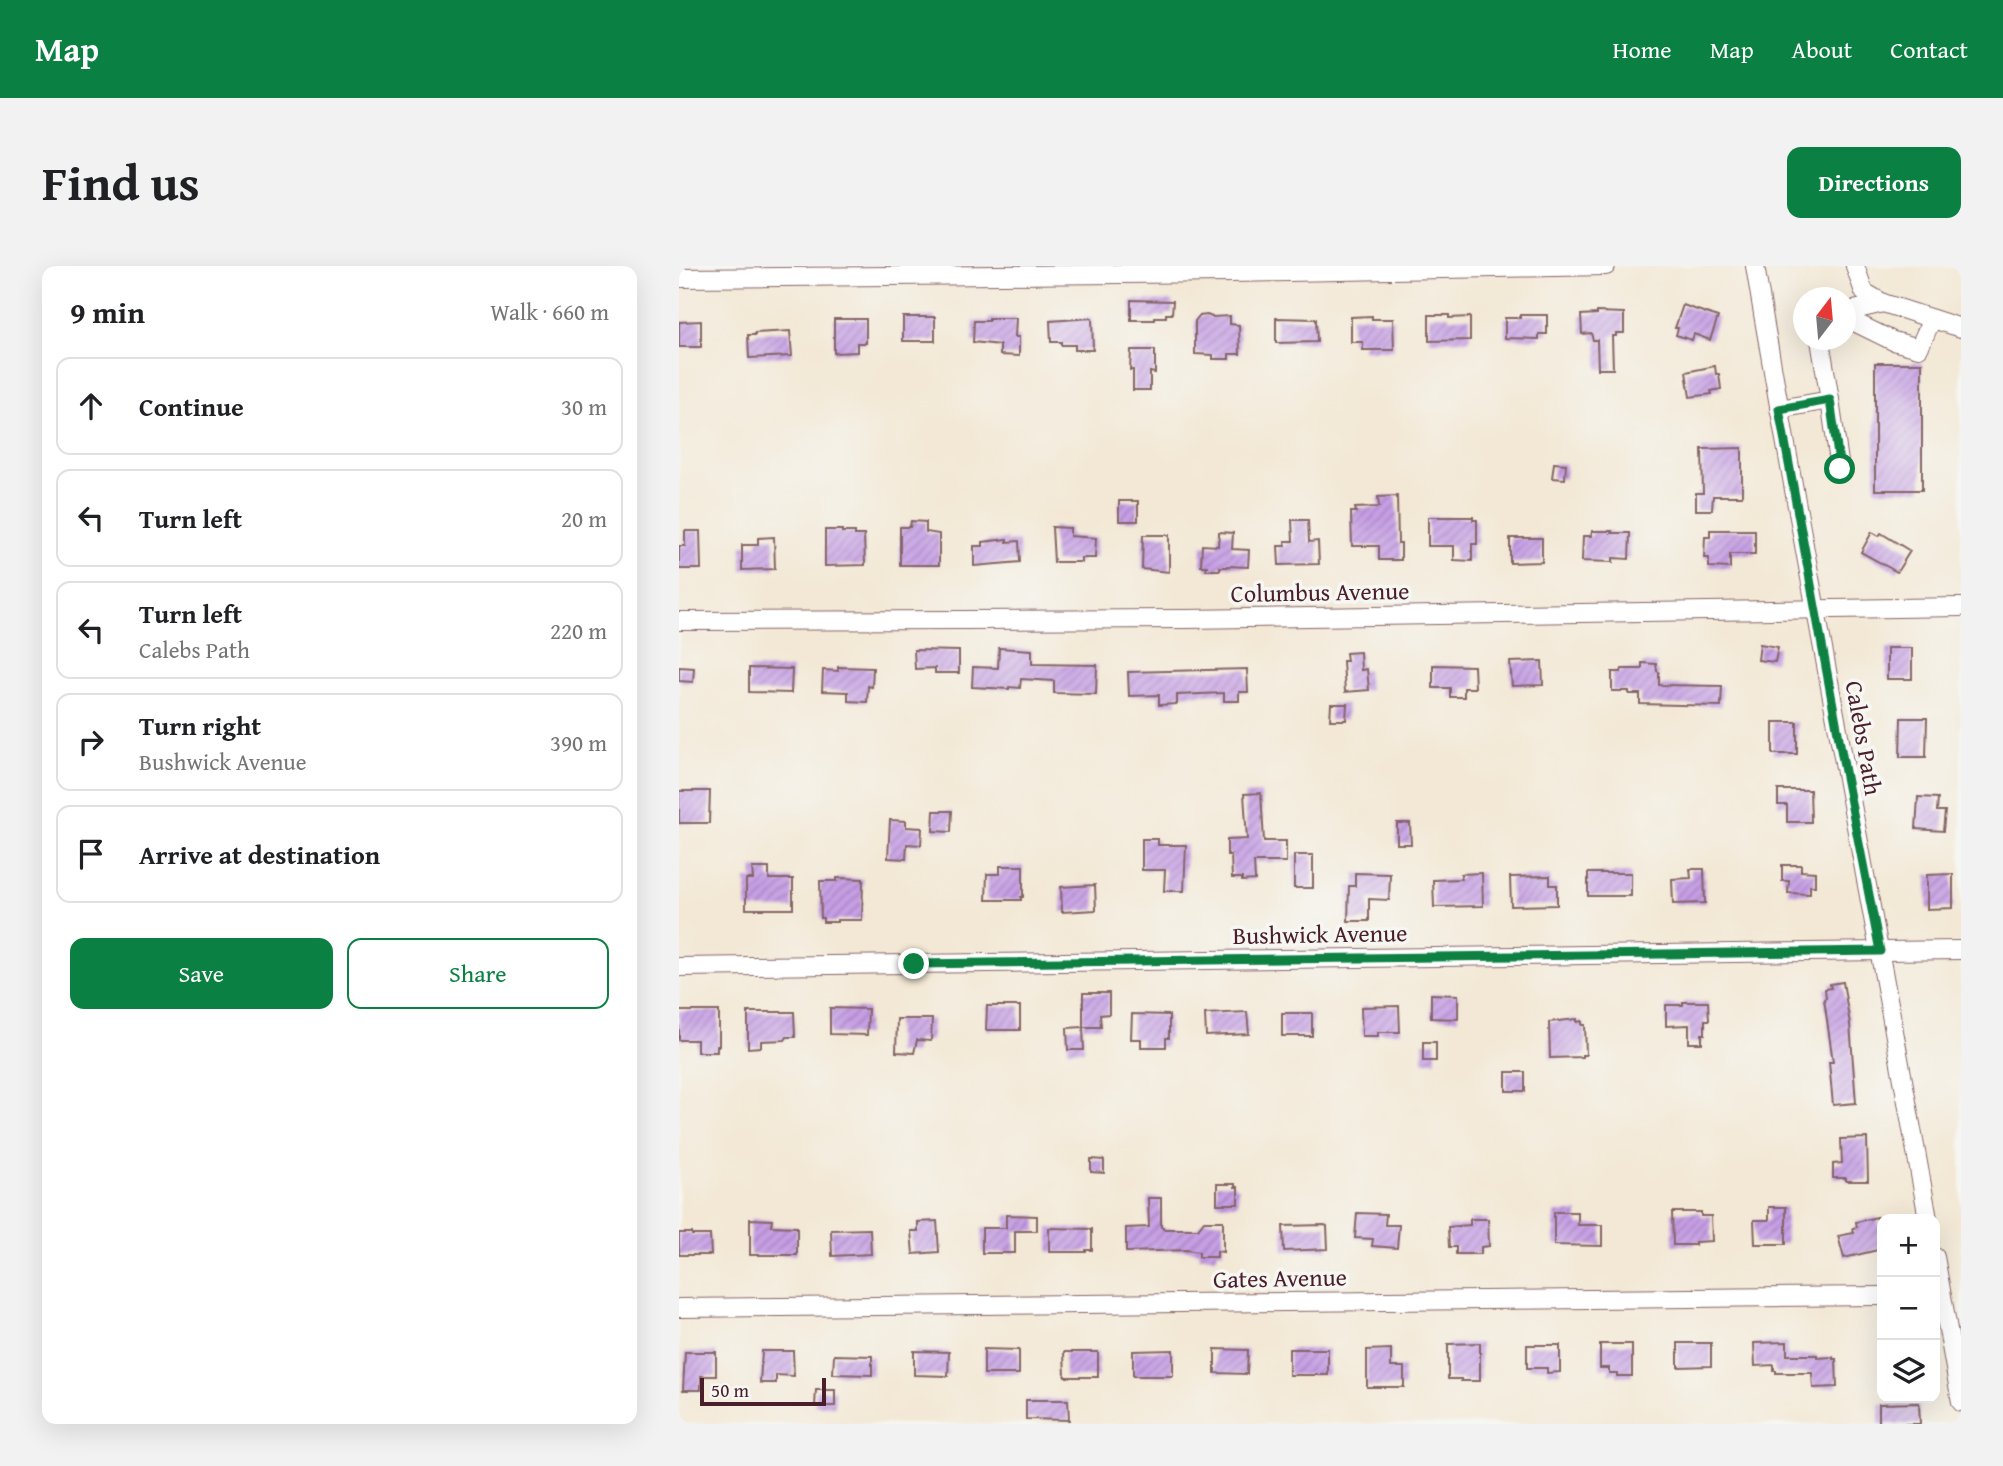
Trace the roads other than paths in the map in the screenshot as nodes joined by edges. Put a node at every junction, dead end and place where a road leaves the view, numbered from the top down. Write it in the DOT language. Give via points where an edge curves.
graph roads {
  1 [pos="1605,266"];
  2 [pos="1755,266"];
  3 [pos="1855,266"];
  4 [pos="679,278"];
  5 [pos="1883,303"];
  6 [pos="1856,310"];
  7 [pos="1932,319"];
  8 [pos="1856,323"];
  9 [pos="1961,328"];
  10 [pos="1822,350"];
  11 [pos="1830,400"];
  12 [pos="1779,409"];
  13 [pos="1840,469"];
  14 [pos="1961,607"];
  15 [pos="1816,608"];
  16 [pos="679,621"];
  17 [pos="1961,950"];
  18 [pos="1880,951"];
  19 [pos="679,967"];
  20 [pos="1927,1214"];
  21 [pos="1877,1296"];
  22 [pos="1940,1296"];
  23 [pos="1961,1296"];
  24 [pos="1940,1305"];
  25 [pos="679,1308"];
  26 [pos="1961,1402"];
  1 -- 4 [label="street"];
  2 -- 12 [label="street, Calebs Path"];
  3 -- 5 [label="street" via="1864,292"];
  5 -- 6 [label="street"];
  5 -- 7 [label="street"];
  7 -- 8 [label="street" via="1919,348"];
  7 -- 9 [label="street"];
  10 -- 11 [label="street"];
  11 -- 12 [label="street"];
  11 -- 13 [label="street"];
  12 -- 15 [label="street, Calebs Path"];
  14 -- 15 [label="street, Columbus Avenue"];
  15 -- 16 [label="street, Columbus Avenue" via="1187,619"];
  15 -- 18 [label="street, Calebs Path"];
  17 -- 18 [label="street, Bushwick Avenue"];
  18 -- 19 [label="street, Bushwick Avenue"];
  18 -- 20 [label="street, Calebs Path"];
  21 -- 25 [label="street, Gates Avenue"];
  22 -- 23 [label="street"];
  24 -- 26 [label="street"];
}
